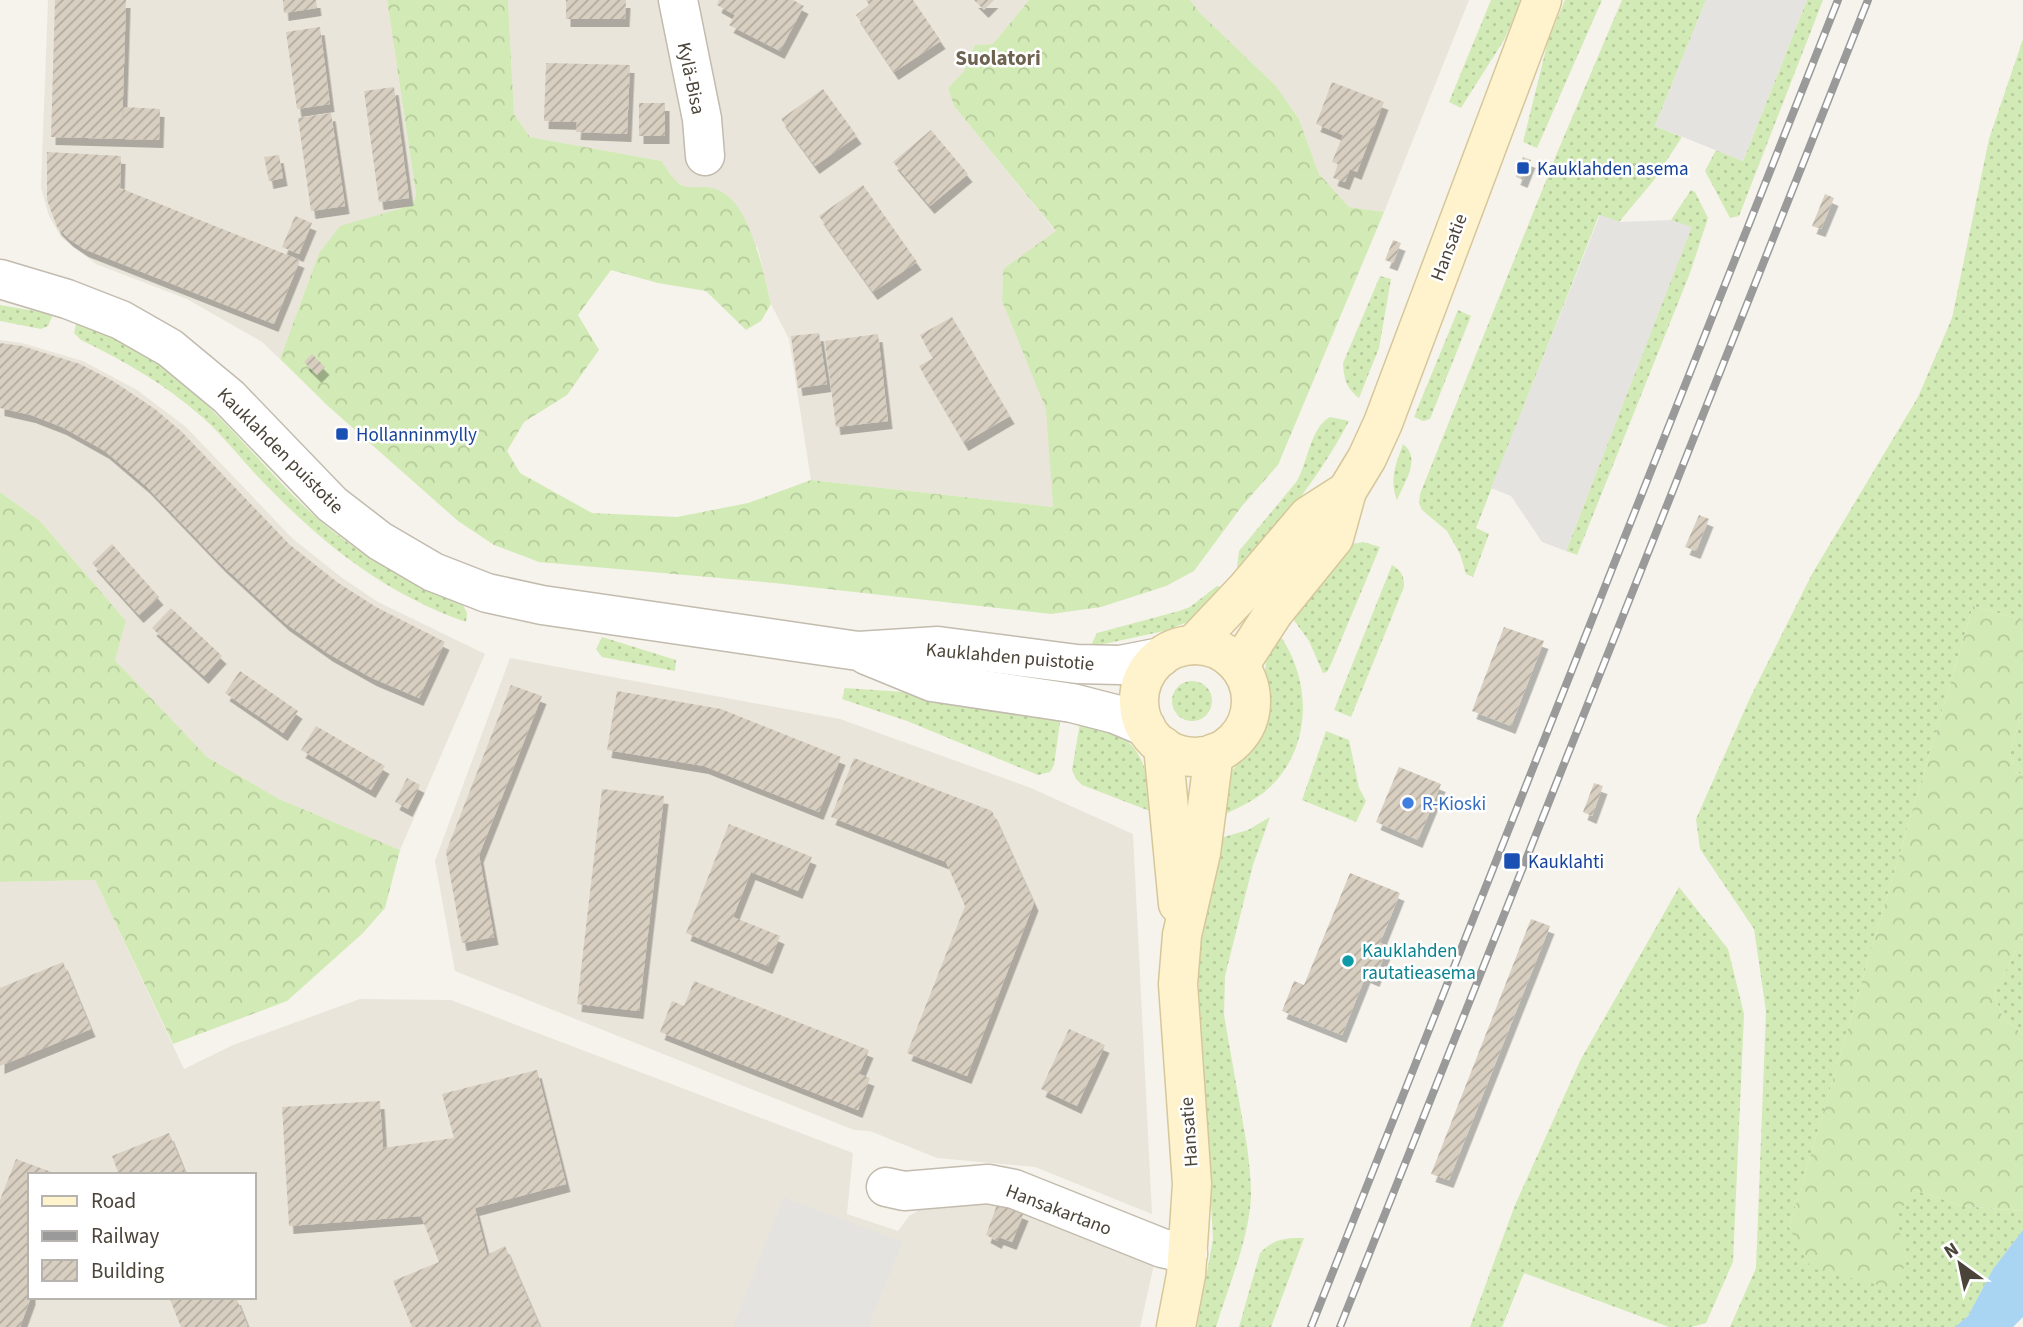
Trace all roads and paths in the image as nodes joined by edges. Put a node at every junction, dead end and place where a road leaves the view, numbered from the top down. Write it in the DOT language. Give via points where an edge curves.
graph roads {
  1 [pos="678,0"];
  2 [pos="1542,0"];
  3 [pos="705,156"];
  4 [pos="0,279"];
  5 [pos="1347,491"];
  6 [pos="858,651"];
  7 [pos="1177,651"];
  8 [pos="1239,666"];
  9 [pos="1154,737"];
  10 [pos="1214,753"];
  11 [pos="1182,935"];
  12 [pos="886,1188"];
  13 [pos="1188,1254"];
  14 [pos="1176,1327"];
  1 -- 3 [label="street, Kylä-Bisa"];
  2 -- 5 [label="main road, Hansatie" via="1383,423"];
  4 -- 6 [label="street, Kauklahden puistotie" via="121,320 170,348 229,397 332,504 380,541 433,572 487,593 542,605"];
  5 -- 7 [label="main road, Hansatie" via="1308,516 1246,589"];
  5 -- 8 [label="main road, Hansatie" via="1334,538 1274,612"];
  6 -- 7 [label="street, Kauklahden puistotie" via="938,646 1120,665"];
  6 -- 9 [label="street, Kauklahden puistotie" via="932,682 1115,714"];
  7 -- 8 [label="main road" via="1221,651"];
  7 -- 9 [label="main road" via="1151,667 1140,692 1139,704"];
  8 -- 10 [label="main road" via="1250,688 1249,717 1240,734"];
  9 -- 10 [label="main road" via="1181,754"];
  9 -- 11 [label="main road, Hansatie"];
  10 -- 11 [label="main road, Hansatie" via="1201,853"];
  11 -- 13 [label="main road, Hansatie" via="1178,984 1192,1184"];
  12 -- 13 [label="street, Hansakartano" via="904,1191 988,1184 1014,1189"];
  13 -- 14 [label="main road, Hansatie"];
}
